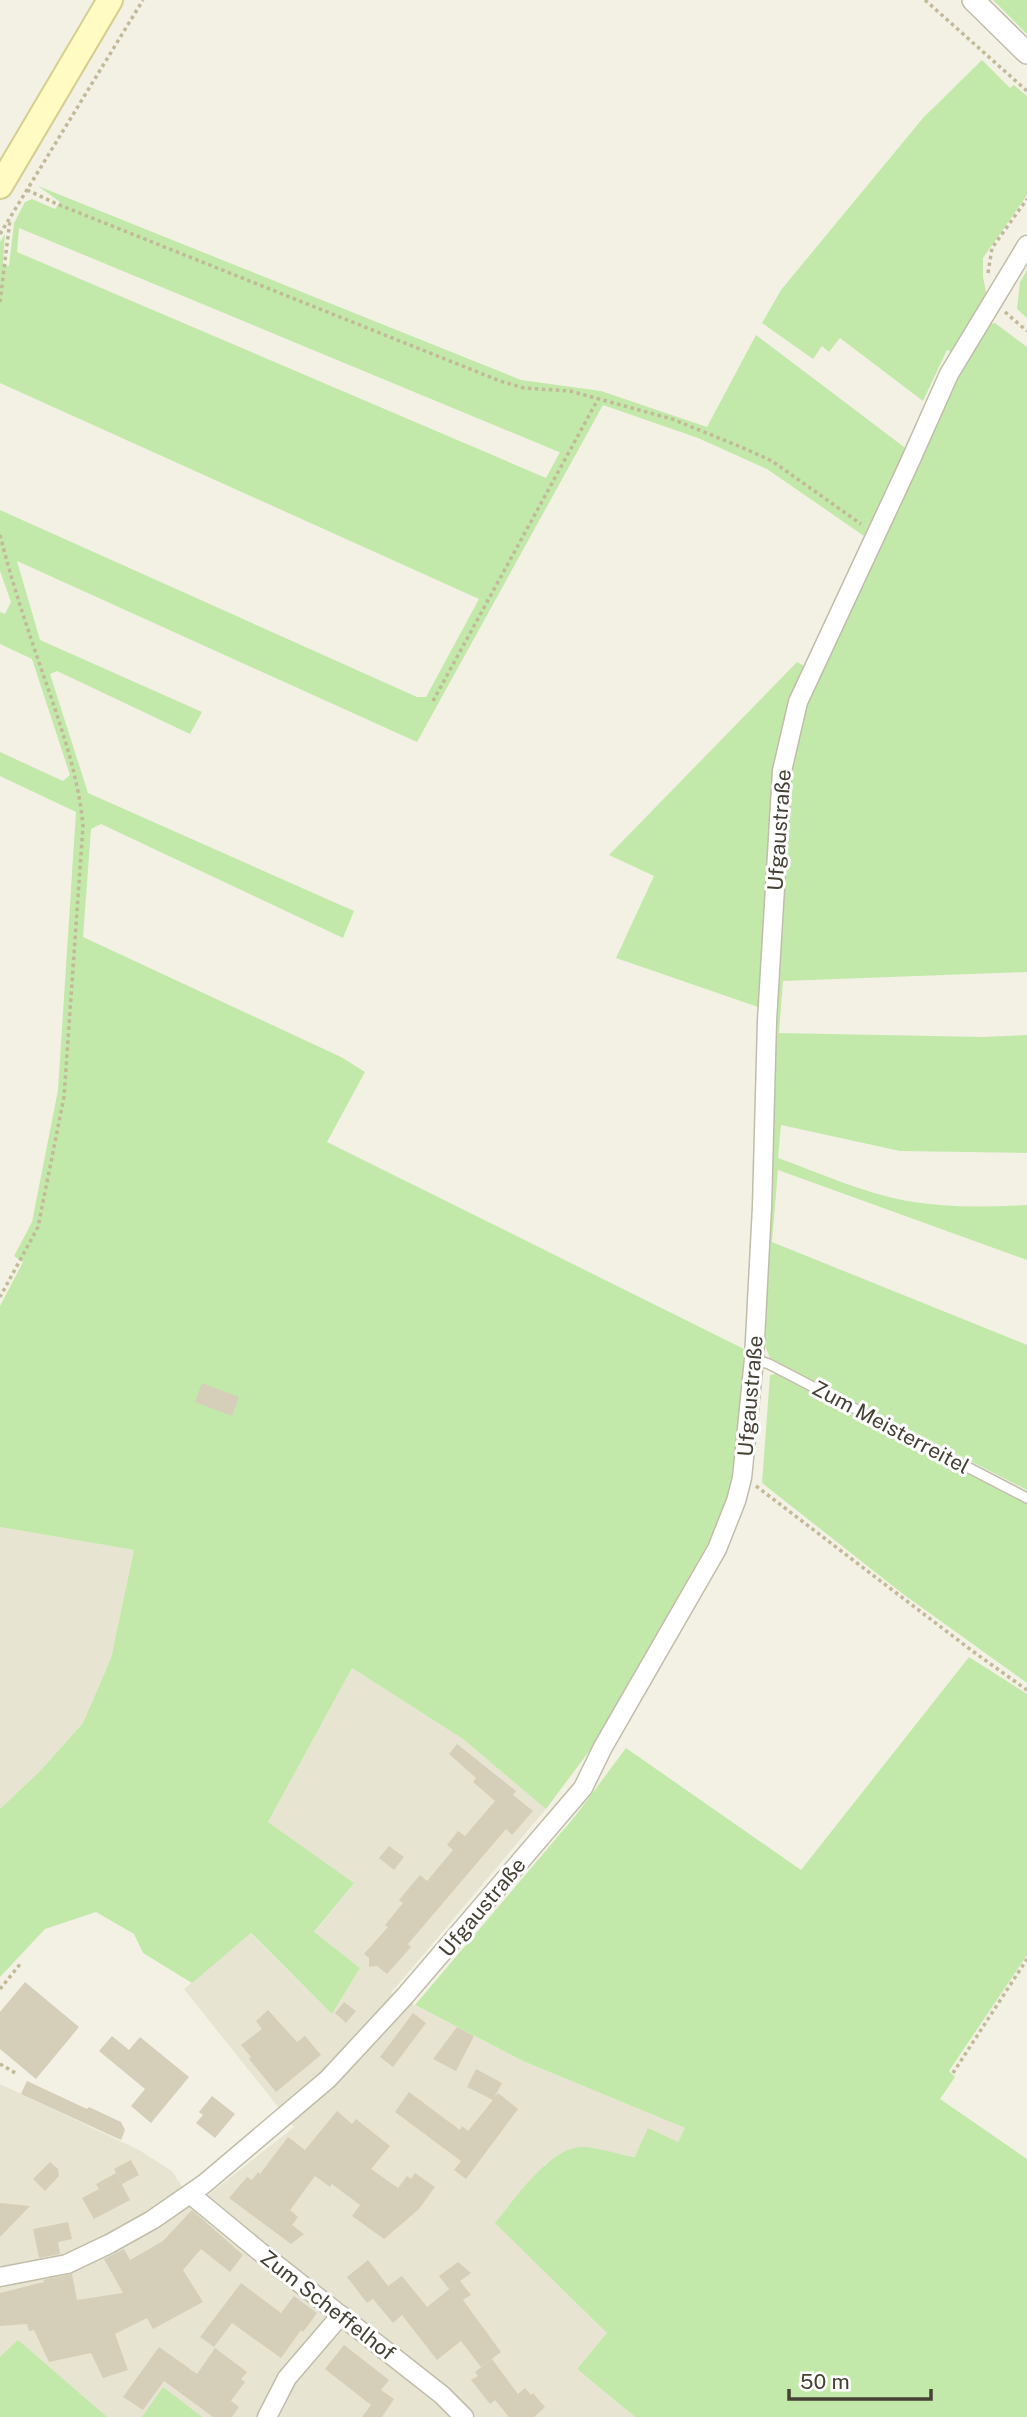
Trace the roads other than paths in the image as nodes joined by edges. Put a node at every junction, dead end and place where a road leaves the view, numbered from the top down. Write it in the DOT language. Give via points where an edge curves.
graph roads {
  1 [pos="110,0"];
  2 [pos="973,0"];
  3 [pos="1027,53"];
  4 [pos="0,186"];
  5 [pos="1027,245"];
  6 [pos="754,1359"];
  7 [pos="1027,1497"];
  8 [pos="190,2194"];
  9 [pos="0,2277"];
  10 [pos="341,2315"];
  11 [pos="267,2417"];
  12 [pos="464,2417"];
  1 -- 4 [label="main road"];
  2 -- 3 [label="street"];
  5 -- 6 [label="street, Ufgaustraße" via="949,374 798,702 782,771 766,1021"];
  6 -- 7 [label="lane, Zum Meisterreitel"];
  6 -- 8 [label="street, Ufgaustraße" via="742,1478 732,1513 717,1549 583,1787 363,2044 279,2122"];
  8 -- 9 [label="street, Ufgaustraße" via="152,2220 67,2264"];
  8 -- 10 [label="street, Zum Scheffelhof"];
  10 -- 11 [label="street" via="288,2378"];
  10 -- 12 [label="street, Zum Scheffelhof"];
}
